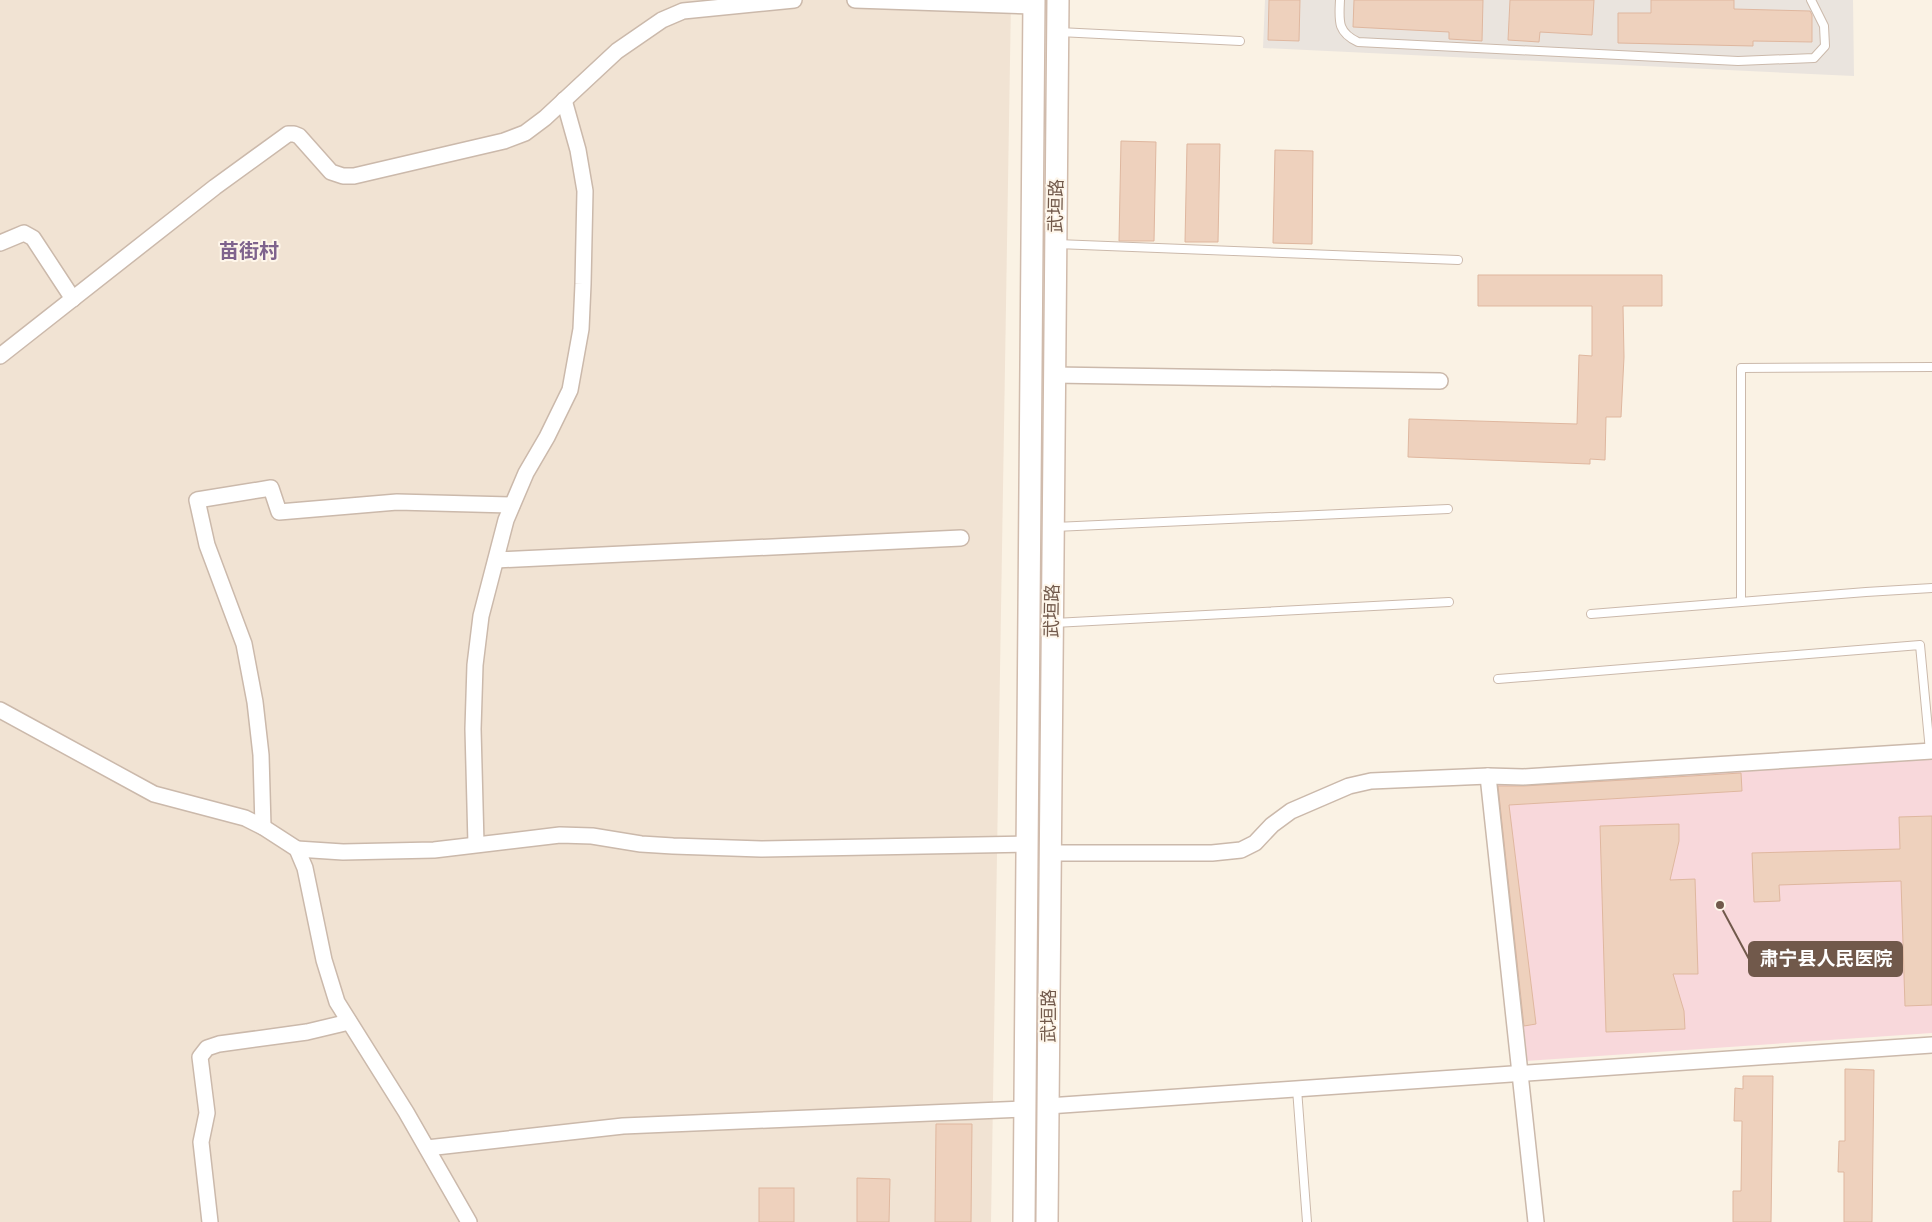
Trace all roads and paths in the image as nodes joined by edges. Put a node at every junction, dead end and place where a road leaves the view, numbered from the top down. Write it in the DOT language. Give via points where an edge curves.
graph roads {
  1 [pos="794,0"];
  2 [pos="856,0"];
  3 [pos="1058,0"];
  4 [pos="1340,0"];
  5 [pos="1811,0"];
  6 [pos="1034,3"];
  7 [pos="1057,32"];
  8 [pos="1240,41"];
  9 [pos="564,100"];
  10 [pos="0,243"];
  11 [pos="1055,243"];
  12 [pos="1458,260"];
  13 [pos="73,299"];
  14 [pos="0,356"];
  15 [pos="1932,367"];
  16 [pos="1054,375"];
  17 [pos="1440,381"];
  18 [pos="512,505"];
  19 [pos="1448,509"];
  20 [pos="1053,527"];
  21 [pos="961,538"];
  22 [pos="496,560"];
  23 [pos="1932,588"];
  24 [pos="1450,602"];
  25 [pos="1741,602"];
  26 [pos="1591,614"];
  27 [pos="1052,624"];
  28 [pos="1498,678"];
  29 [pos="0,710"];
  30 [pos="1931,751"];
  31 [pos="1488,776"];
  32 [pos="263,827"];
  33 [pos="476,844"];
  34 [pos="1027,844"];
  35 [pos="297,849"];
  36 [pos="1050,853"];
  37 [pos="349,1022"];
  38 [pos="1932,1045"];
  39 [pos="1520,1073"];
  40 [pos="1297,1089"];
  41 [pos="1048,1106"];
  42 [pos="1025,1109"];
  43 [pos="427,1148"];
  44 [pos="210,1222"];
  45 [pos="469,1222"];
  46 [pos="1024,1222"];
  47 [pos="1047,1222"];
  48 [pos="1307,1222"];
  49 [pos="1536,1222"];
  1 -- 9 [label="street" via="683,11 662,20 617,51"];
  2 -- 6 [label="street"];
  3 -- 7 [label="main road, 武垣路"];
  4 -- 5 [label="lane" via="1339,24 1347,37 1358,42 1738,61 1814,58 1825,46 1824,26"];
  6 -- 34 [label="main road, 武垣路"];
  7 -- 8 [label="lane"];
  7 -- 11 [label="main road, 武垣路"];
  9 -- 13 [label="street" via="525,132 504,141 354,176 331,172 299,136 288,134"];
  9 -- 18 [label="street" via="585,191 581,329 570,390"];
  10 -- 13 [label="street" via="24,233 33,238"];
  11 -- 12 [label="lane"];
  11 -- 16 [label="main road, 武垣路"];
  13 -- 14 [label="street"];
  15 -- 25 [label="lane" via="1741,368"];
  16 -- 17 [label="street"];
  16 -- 20 [label="main road, 武垣路"];
  18 -- 22 [label="street"];
  18 -- 32 [label="street" via="398,502 279,512 271,488 197,500 207,545 244,644 261,755"];
  19 -- 20 [label="lane"];
  20 -- 27 [label="main road, 武垣路"];
  21 -- 22 [label="street"];
  22 -- 33 [label="street" via="481,616 475,665"];
  23 -- 25 [label="lane"];
  24 -- 27 [label="lane"];
  25 -- 26 [label="lane"];
  27 -- 36 [label="main road, 武垣路"];
  28 -- 30 [label="lane" via="1920,645"];
  29 -- 32 [label="street" via="154,794 244,818"];
  30 -- 31 [label="street"];
  31 -- 36 [label="street" via="1370,781 1349,786 1291,811 1255,843 1241,850 1212,853"];
  31 -- 39 [label="street"];
  32 -- 35 [label="street"];
  33 -- 34 [label="street" via="560,835 665,846 761,849"];
  33 -- 35 [label="street" via="394,852"];
  34 -- 42 [label="main road, 武垣路"];
  35 -- 37 [label="street" via="305,868 324,960 337,1002"];
  36 -- 41 [label="main road, 武垣路"];
  37 -- 43 [label="street"];
  37 -- 44 [label="street" via="307,1032 219,1044 207,1048 200,1057 207,1113 201,1142"];
  38 -- 39 [label="street"];
  39 -- 40 [label="street"];
  39 -- 49 [label="street"];
  40 -- 41 [label="street"];
  40 -- 48 [label="lane"];
  41 -- 47 [label="main road, 武垣路"];
  42 -- 43 [label="street" via="623,1126"];
  42 -- 46 [label="main road, 武垣路"];
  43 -- 45 [label="street"];
}
